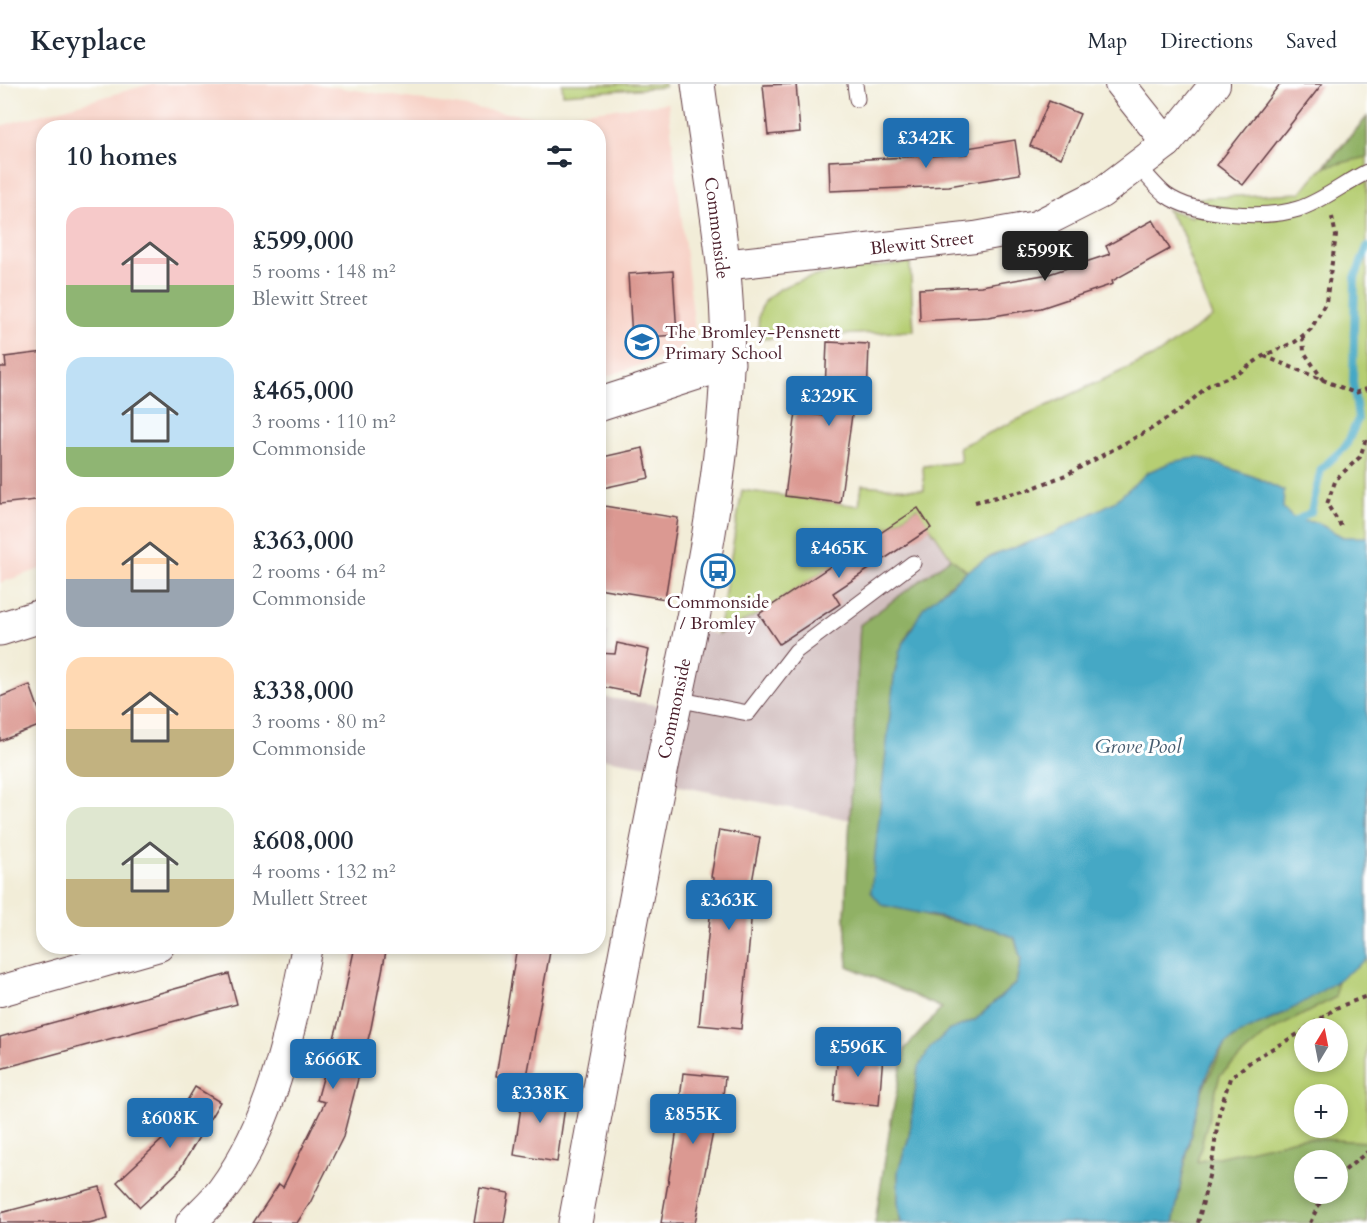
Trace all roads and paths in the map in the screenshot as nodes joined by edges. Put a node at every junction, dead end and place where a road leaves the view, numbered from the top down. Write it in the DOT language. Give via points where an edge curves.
graph roads {
  1 [pos="698,84"];
  2 [pos="1120,84"];
  3 [pos="1215,84"];
  4 [pos="1167,143"];
  5 [pos="1137,165"];
  6 [pos="1367,172"];
  7 [pos="1322,197"];
  8 [pos="723,265"];
  9 [pos="1302,336"];
  10 [pos="1263,356"];
  11 [pos="728,363"];
  12 [pos="1323,380"];
  13 [pos="1366,389"];
  14 [pos="1367,395"];
  15 [pos="606,402"];
  16 [pos="1367,436"];
  17 [pos="975,502"];
  18 [pos="1341,526"];
  19 [pos="913,562"];
  20 [pos="36,617"];
  21 [pos="0,628"];
  22 [pos="676,699"];
  23 [pos="131,954"];
  24 [pos="305,954"];
  25 [pos="0,991"];
  26 [pos="1367,996"];
  27 [pos="1321,1018"];
  28 [pos="1294,1035"];
  29 [pos="1367,1152"];
  30 [pos="1348,1168"];
  31 [pos="1319,1204"];
  32 [pos="190,1223"];
  33 [pos="575,1223"];
  34 [pos="1198,1223"];
  35 [pos="1310,1223"];
  1 -- 8 [label="main road, Commonside"];
  2 -- 4 [label="street"];
  3 -- 4 [label="street, Blewitt Street"];
  4 -- 5 [label="street, Blewitt Street"];
  5 -- 7 [label="lane" via="1167,196 1198,209 1246,215 1297,209"];
  5 -- 8 [label="street, Blewitt Street" via="1101,193 1036,226 975,237"];
  6 -- 7 [label="lane"];
  7 -- 9 [label="path" via="1336,236 1332,267 1326,302"];
  8 -- 11 [label="main road, Commonside"];
  9 -- 10 [label="path"];
  9 -- 12 [label="path" via="1304,352"];
  10 -- 12 [label="path"];
  10 -- 17 [label="path" via="1239,373 1209,385 1151,429 1068,474 1028,490"];
  11 -- 15 [label="main road"];
  11 -- 22 [label="main road, Commonside" via="724,432 712,517"];
  12 -- 13 [label="path" via="1354,393"];
  13 -- 14 [label="path"];
  16 -- 18 [label="path" via="1360,456 1336,479 1327,504"];
  19 -- 22 [label="lane" via="796,651 748,713"];
  20 -- 21 [label="main road"];
  22 -- 33 [label="main road, Commonside"];
  23 -- 25 [label="street"];
  24 -- 32 [label="street" via="289,1037 257,1133 222,1191"];
  26 -- 27 [label="path"];
  28 -- 34 [label="path" via="1230,1078"];
  29 -- 30 [label="path"];
  31 -- 35 [label="path"];
}
